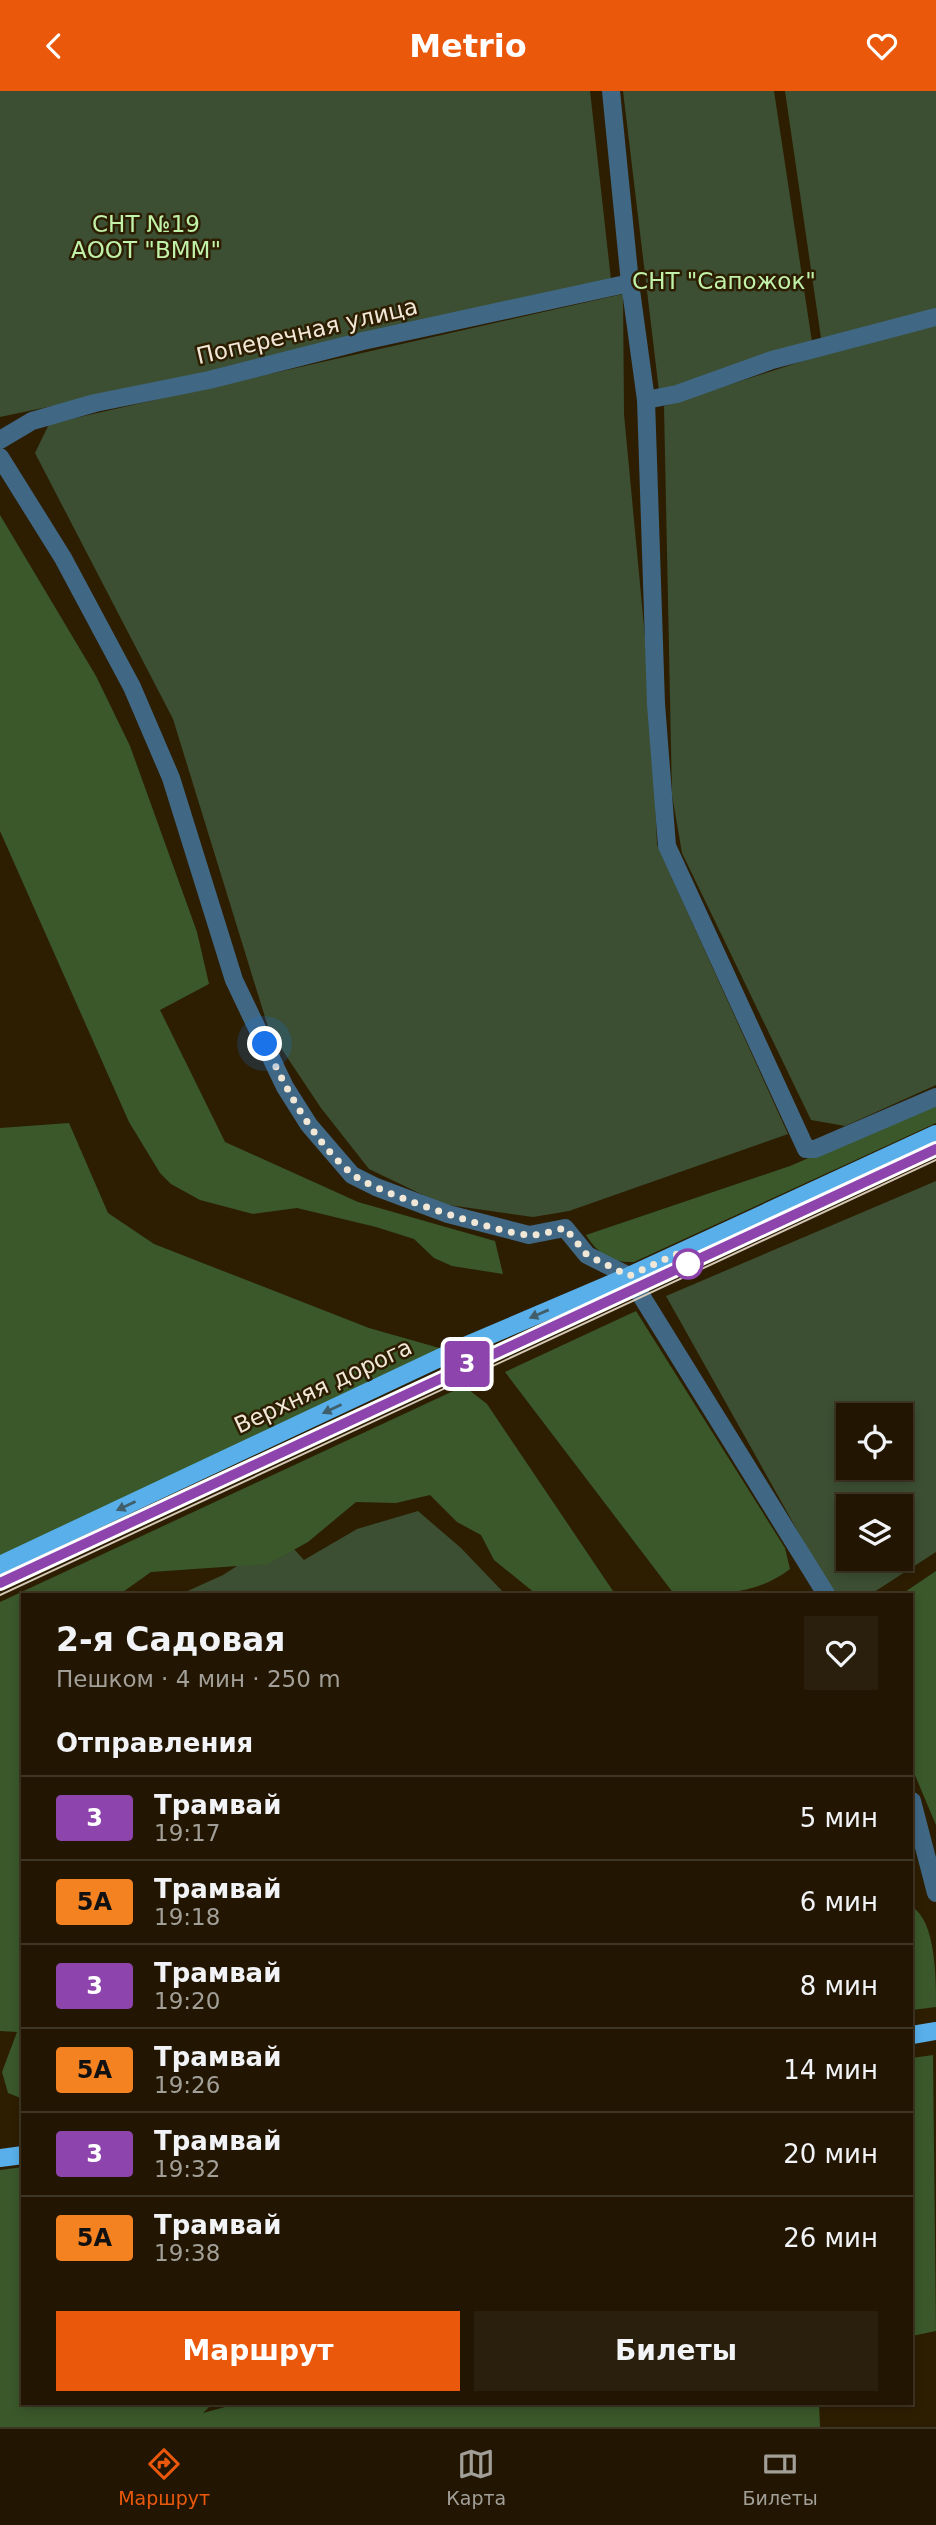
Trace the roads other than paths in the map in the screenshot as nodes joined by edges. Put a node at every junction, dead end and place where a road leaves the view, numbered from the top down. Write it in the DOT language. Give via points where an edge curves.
graph roads {
  1 [pos="611,91"];
  2 [pos="630,283"];
  3 [pos="936,317"];
  4 [pos="646,400"];
  5 [pos="0,440"];
  6 [pos="0,457"];
  7 [pos="936,1097"];
  8 [pos="936,1134"];
  9 [pos="629,1276"];
  10 [pos="0,1565"];
  11 [pos="825,1593"];
  12 [pos="913,1805"];
  13 [pos="936,1893"];
  14 [pos="936,2031"];
  15 [pos="913,2035"];
  16 [pos="21,2155"];
  17 [pos="0,2158"];
  1 -- 2 [label="street"];
  2 -- 4 [label="street"];
  2 -- 5 [label="street, Поперечная улица" via="96,403 32,421"];
  3 -- 4 [label="street" via="772,360 677,394"];
  4 -- 7 [label="street" via="656,704 667,846 806,1149"];
  6 -- 9 [label="street" via="63,558 132,687 172,778 234,980 285,1087 309,1125 352,1175 376,1188 447,1214 529,1235 565,1228 587,1255"];
  8 -- 9 [label="main road, Верхняя дорога"];
  9 -- 10 [label="main road, Верхняя дорога, one-way" via="467,1345"];
  9 -- 11 [label="street"];
  12 -- 13 [label="street"];
  14 -- 15 [label="main road"];
  16 -- 17 [label="main road"];
}
